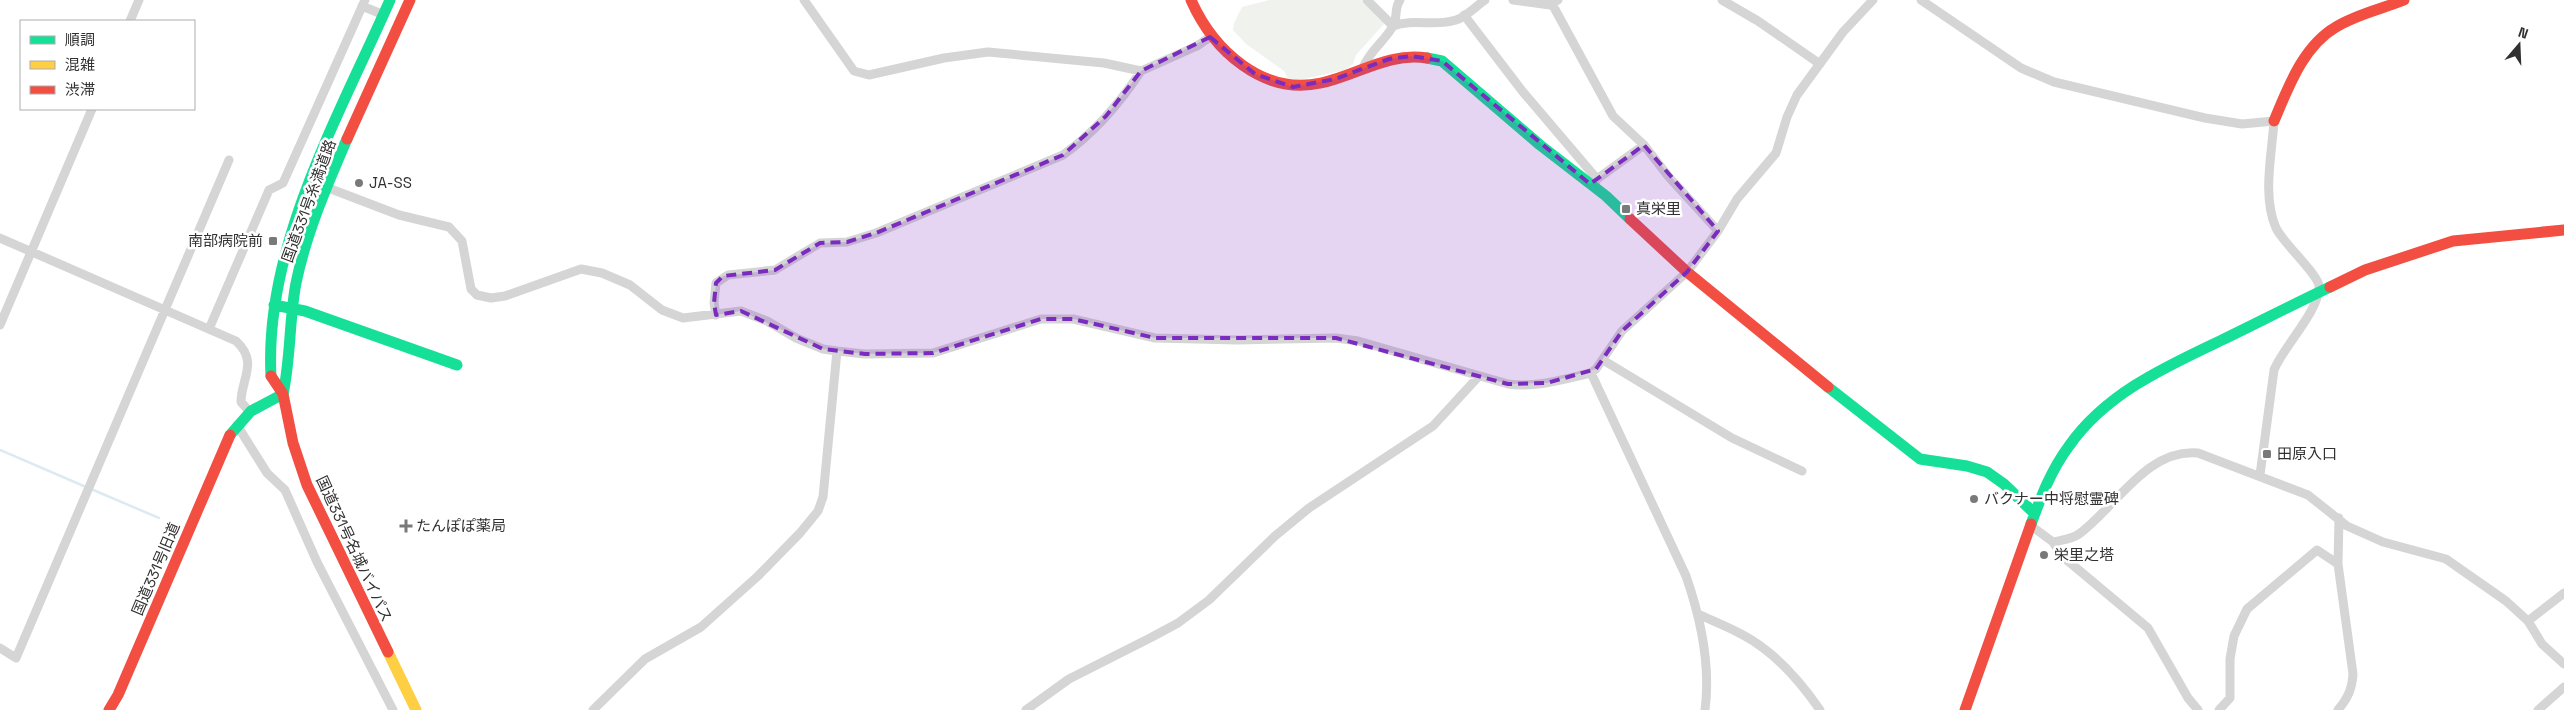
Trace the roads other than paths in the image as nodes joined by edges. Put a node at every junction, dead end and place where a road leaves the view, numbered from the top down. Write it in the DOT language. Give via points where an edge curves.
graph roads {
  1 [pos="139,0"];
  2 [pos="390,0"];
  3 [pos="410,0"];
  4 [pos="804,0"];
  5 [pos="1191,0"];
  6 [pos="1367,0"];
  7 [pos="1400,0"];
  8 [pos="1485,0"];
  9 [pos="1513,0"];
  10 [pos="1722,0"];
  11 [pos="1873,0"];
  12 [pos="1921,0"];
  13 [pos="2404,0"];
  14 [pos="1553,2"];
  15 [pos="363,3"];
  16 [pos="2376,5"];
  17 [pos="384,15"];
  18 [pos="1464,15"];
  19 [pos="131,20"];
  20 [pos="1393,26"];
  21 [pos="1210,37"];
  22 [pos="1820,64"];
  23 [pos="1362,68"];
  24 [pos="1141,71"];
  25 [pos="92,110"];
  26 [pos="2274,121"];
  27 [pos="1644,145"];
  28 [pos="229,160"];
  29 [pos="310,181"];
  30 [pos="1596,183"];
  31 [pos="326,188"];
  32 [pos="2564,230"];
  33 [pos="1718,231"];
  34 [pos="0,238"];
  35 [pos="32,251"];
  36 [pos="1687,272"];
  37 [pos="2317,293"];
  38 [pos="274,306"];
  39 [pos="292,308"];
  40 [pos="164,309"];
  41 [pos="716,315"];
  42 [pos="0,325"];
  43 [pos="209,329"];
  44 [pos="837,351"];
  45 [pos="1603,360"];
  46 [pos="457,365"];
  47 [pos="1591,373"];
  48 [pos="1479,376"];
  49 [pos="283,394"];
  50 [pos="249,411"];
  51 [pos="237,425"];
  52 [pos="1802,470"];
  53 [pos="2260,475"];
  54 [pos="2034,513"];
  55 [pos="2339,518"];
  56 [pos="2030,525"];
  57 [pos="2054,542"];
  58 [pos="2338,564"];
  59 [pos="2564,593"];
  60 [pos="1698,614"];
  61 [pos="2528,621"];
  62 [pos="0,648"];
  63 [pos="2564,664"];
  64 [pos="2564,687"];
  65 [pos="109,710"];
  66 [pos="393,710"];
  67 [pos="416,710"];
  68 [pos="593,710"];
  69 [pos="1026,710"];
  70 [pos="1705,710"];
  71 [pos="1820,710"];
  72 [pos="1965,710"];
  73 [pos="2198,710"];
  74 [pos="2219,710"];
  75 [pos="2338,710"];
  76 [pos="2538,710"];
  1 -- 19 [label="street"];
  2 -- 17 [label="main road, 国道331号糸満道路"];
  3 -- 31 [label="main road, 国道331号糸満道路"];
  4 -- 24 [label="street" via="854,71 869,75 988,52 1104,63"];
  5 -- 21 [label="main road"];
  6 -- 20 [label="street"];
  7 -- 20 [label="street"];
  8 -- 18 [label="street"];
  9 -- 14 [label="street"];
  10 -- 22 [label="street"];
  11 -- 22 [label="street" via="1843,32"];
  12 -- 26 [label="street" via="2021,68 2054,82 2204,118 2242,124"];
  13 -- 16 [label="main road"];
  14 -- 27 [label="street" via="1614,116"];
  15 -- 17 [label="street"];
  15 -- 43 [label="street" via="283,183 269,190"];
  16 -- 26 [label="main road" via="2321,38 2304,62"];
  17 -- 29 [label="main road, 国道331号糸満道路"];
  18 -- 20 [label="street" via="1457,20 1431,24 1405,21"];
  18 -- 30 [label="street"];
  20 -- 23 [label="street"];
  21 -- 23 [label="main road" via="1255,74 1293,87 1311,86"];
  21 -- 24 [label="street"];
  22 -- 33 [label="street" via="1792,105 1776,153 1737,199"];
  23 -- 30 [label="main road" via="1411,56 1429,56 1442,61 1540,144"];
  24 -- 41 [label="street" via="1126,95 1077,146 1063,155 876,233 847,242 820,244 775,270 723,276 716,283"];
  25 -- 35 [label="street"];
  26 -- 37 [label="street" via="2271,166 2273,217 2282,237 2316,277"];
  27 -- 30 [label="street"];
  27 -- 33 [label="street"];
  28 -- 40 [label="street"];
  29 -- 31 [label="street"];
  29 -- 38 [label="main road, 国道331号糸満道路" via="281,265"];
  30 -- 36 [label="main road"];
  31 -- 39 [label="main road, 国道331号糸満道路" via="305,247 294,286"];
  31 -- 41 [label="street" via="399,215 449,227 462,241 471,289 477,295 505,296 581,269 602,273 630,285 662,310 683,318"];
  32 -- 37 [label="main road" via="2453,241 2365,270"];
  33 -- 36 [label="street"];
  34 -- 35 [label="street"];
  35 -- 40 [label="street"];
  35 -- 42 [label="street"];
  36 -- 45 [label="street" via="1636,316"];
  36 -- 54 [label="main road" via="1790,358 1920,459 1969,466 1991,474"];
  37 -- 53 [label="street" via="2274,370"];
  37 -- 54 [label="main road" via="2184,358 2110,402 2069,445 2045,486"];
  38 -- 39 [label="main road"];
  38 -- 49 [label="main road, 国道331号糸満道路" via="271,376"];
  39 -- 46 [label="main road"];
  39 -- 49 [label="main road, 国道331号糸満道路" via="289,368"];
  40 -- 43 [label="street"];
  40 -- 62 [label="street" via="16,658"];
  41 -- 44 [label="street" via="741,311 796,338"];
  43 -- 50 [label="street" via="244,348 247,356 246,382 241,402"];
  44 -- 48 [label="street" via="934,353 1041,319 1073,319 1155,338 1336,338 1358,341"];
  44 -- 68 [label="street" via="823,497 818,511 758,576 701,627 646,658"];
  45 -- 47 [label="street"];
  45 -- 52 [label="street" via="1732,438"];
  47 -- 48 [label="street" via="1520,386"];
  47 -- 60 [label="street" via="1686,576"];
  48 -- 69 [label="street" via="1433,426 1309,508 1209,600 1178,623 1069,679"];
  49 -- 50 [label="main road"];
  49 -- 67 [label="main road, 国道331号名城バイパス" via="298,464 310,493"];
  50 -- 51 [label="main road, 国道331号旧道"];
  51 -- 65 [label="main road, 国道331号旧道" via="228,438"];
  51 -- 66 [label="street" via="267,473 285,490 317,562"];
  53 -- 55 [label="street" via="2308,495"];
  53 -- 57 [label="street" via="2209,456 2188,452 2177,454 2148,469 2079,534"];
  54 -- 56 [label="main road"];
  55 -- 58 [label="street"];
  55 -- 61 [label="street" via="2347,526 2383,542 2446,559 2506,601"];
  56 -- 57 [label="street"];
  56 -- 72 [label="main road"];
  57 -- 73 [label="street" via="2062,556 2148,628"];
  58 -- 74 [label="street" via="2317,550 2247,609 2234,636 2230,659 2230,698"];
  58 -- 75 [label="street" via="2353,674 2352,688"];
  59 -- 61 [label="street"];
  60 -- 70 [label="street" via="1707,660"];
  60 -- 71 [label="street" via="1762,647 1794,676"];
  61 -- 63 [label="street" via="2542,644"];
  64 -- 76 [label="street"];
}
